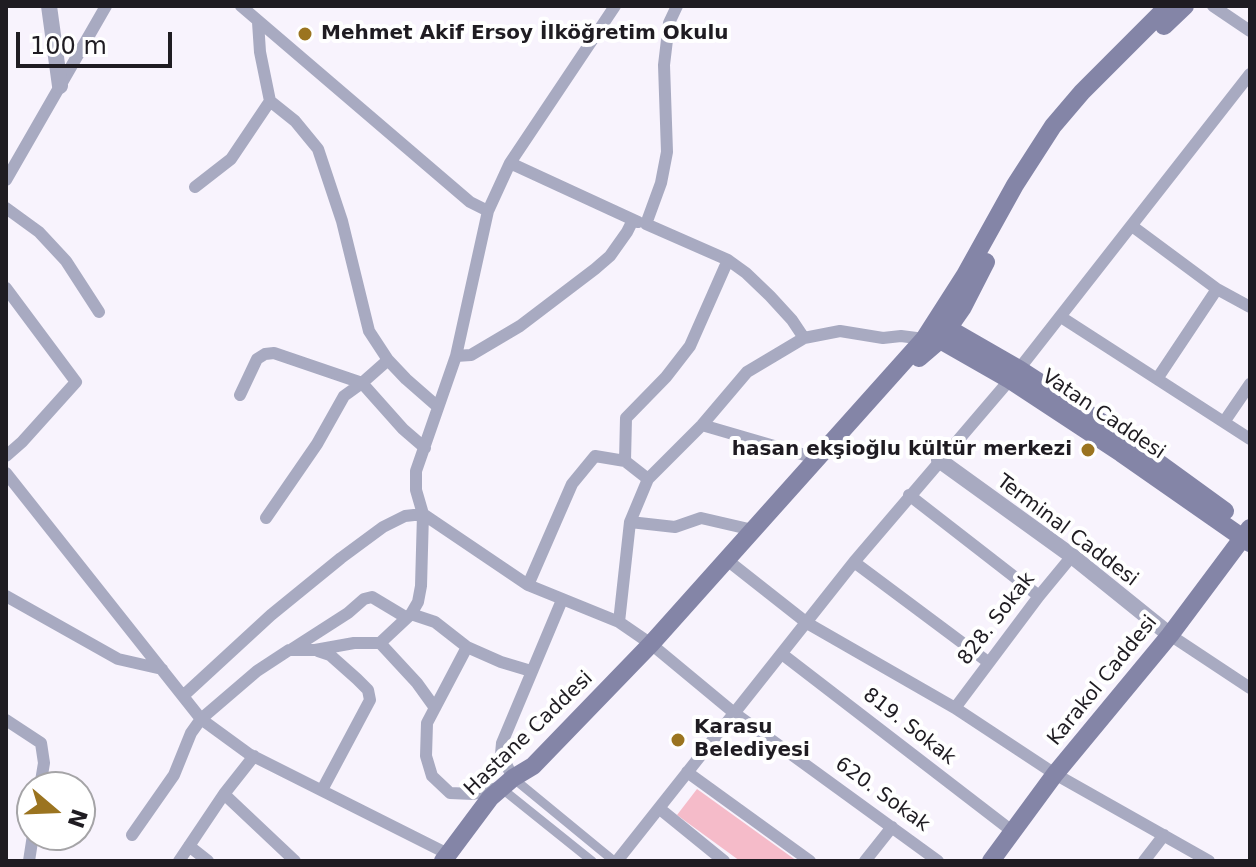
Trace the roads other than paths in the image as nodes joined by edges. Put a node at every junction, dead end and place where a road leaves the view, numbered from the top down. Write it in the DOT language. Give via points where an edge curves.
graph roads {
  1 [pos="49,6"];
  2 [pos="106,6"];
  3 [pos="241,6"];
  4 [pos="615,6"];
  5 [pos="677,6"];
  6 [pos="1168,6"];
  7 [pos="1185,6"];
  8 [pos="1213,6"];
  9 [pos="258,22"];
  10 [pos="1250,31"];
  11 [pos="1250,74"];
  12 [pos="60,86"];
  13 [pos="270,101"];
  14 [pos="510,163"];
  15 [pos="6,180"];
  16 [pos="195,187"];
  17 [pos="6,208"];
  18 [pos="488,211"];
  19 [pos="640,222"];
  20 [pos="1132,226"];
  21 [pos="728,260"];
  22 [pos="6,288"];
  23 [pos="1217,289"];
  24 [pos="1250,307"];
  25 [pos="99,312"];
  26 [pos="1061,317"];
  27 [pos="937,332"];
  28 [pos="804,338"];
  29 [pos="456,356"];
  30 [pos="388,360"];
  31 [pos="1015,374"];
  32 [pos="1157,379"];
  33 [pos="362,383"];
  34 [pos="1250,384"];
  35 [pos="240,395"];
  36 [pos="438,407"];
  37 [pos="1224,422"];
  38 [pos="702,425"];
  39 [pos="1250,439"];
  40 [pos="425,448"];
  41 [pos="818,455"];
  42 [pos="6,456"];
  43 [pos="939,460"];
  44 [pos="625,461"];
  45 [pos="6,473"];
  46 [pos="648,479"];
  47 [pos="909,495"];
  48 [pos="423,514"];
  49 [pos="266,518"];
  50 [pos="630,522"];
  51 [pos="753,530"];
  52 [pos="1248,533"];
  53 [pos="1072,556"];
  54 [pos="854,562"];
  55 [pos="731,563"];
  56 [pos="528,585"];
  57 [pos="6,596"];
  58 [pos="1039,596"];
  59 [pos="562,600"];
  60 [pos="409,616"];
  61 [pos="619,622"];
  62 [pos="807,623"];
  63 [pos="1170,635"];
  64 [pos="380,643"];
  65 [pos="467,647"];
  66 [pos="656,647"];
  67 [pos="289,650"];
  68 [pos="315,650"];
  69 [pos="782,654"];
  70 [pos="988,662"];
  71 [pos="162,669"];
  72 [pos="531,671"];
  73 [pos="1250,688"];
  74 [pos="183,696"];
  75 [pos="435,708"];
  76 [pos="955,708"];
  77 [pos="733,712"];
  78 [pos="201,719"];
  79 [pos="6,720"];
  80 [pos="254,756"];
  81 [pos="43,771"];
  82 [pos="687,772"];
  83 [pos="1055,774"];
  84 [pos="506,782"];
  85 [pos="322,790"];
  86 [pos="224,794"];
  87 [pos="660,809"];
  88 [pos="892,827"];
  89 [pos="1012,831"];
  90 [pos="132,835"];
  91 [pos="1164,835"];
  92 [pos="189,846"];
  93 [pos="446,858"];
  94 [pos="179,861"];
  95 [pos="208,861"];
  96 [pos="295,861"];
  97 [pos="592,861"];
  98 [pos="616,861"];
  99 [pos="724,861"];
  100 [pos="810,861"];
  101 [pos="865,861"];
  102 [pos="938,861"];
  103 [pos="991,861"];
  104 [pos="1144,861"];
  105 [pos="1209,861"];
  1 -- 12 [label="street"];
  2 -- 12 [label="street"];
  3 -- 9 [label="street"];
  4 -- 14 [label="street"];
  5 -- 19 [label="street" via="669,23 664,65 667,152 661,183"];
  6 -- 27 [label="main road" via="1053,126"];
  7 -- 27 [label="main road" via="1070,121 1038,166 963,307"];
  8 -- 10 [label="street"];
  9 -- 13 [label="street"];
  9 -- 18 [label="street" via="470,202"];
  11 -- 20 [label="street"];
  12 -- 15 [label="street"];
  13 -- 16 [label="street" via="231,159"];
  13 -- 30 [label="street" via="318,149 369,331"];
  14 -- 18 [label="street"];
  14 -- 19 [label="street"];
  17 -- 25 [label="street" via="66,261"];
  18 -- 29 [label="street"];
  19 -- 21 [label="street"];
  19 -- 29 [label="street" via="610,256 520,326 471,355"];
  20 -- 23 [label="street"];
  20 -- 26 [label="street"];
  21 -- 28 [label="street" via="770,296"];
  21 -- 44 [label="street" via="690,346 626,418"];
  22 -- 42 [label="street" via="76,382"];
  23 -- 24 [label="street"];
  23 -- 32 [label="street"];
  26 -- 31 [label="street"];
  26 -- 32 [label="street"];
  27 -- 28 [label="street" via="883,338 840,331"];
  27 -- 31 [label="main road, Vatan Caddesi"];
  27 -- 41 [label="main road"];
  27 -- 55 [label="main road"];
  28 -- 38 [label="street" via="747,372"];
  29 -- 36 [label="street"];
  30 -- 33 [label="street"];
  30 -- 36 [label="street"];
  31 -- 43 [label="street"];
  31 -- 52 [label="main road, Vatan Caddesi" via="1112,429"];
  32 -- 37 [label="street"];
  33 -- 35 [label="street" via="274,353 257,359"];
  33 -- 40 [label="street"];
  33 -- 49 [label="street" via="344,396"];
  34 -- 37 [label="street"];
  36 -- 40 [label="street"];
  37 -- 39 [label="street"];
  38 -- 41 [label="street"];
  38 -- 46 [label="street"];
  40 -- 48 [label="street" via="416,471"];
  41 -- 51 [label="main road"];
  43 -- 47 [label="street"];
  43 -- 53 [label="street, Terminal Caddesi"];
  44 -- 46 [label="street"];
  44 -- 56 [label="street" via="595,456 572,484"];
  45 -- 71 [label="street"];
  46 -- 50 [label="street"];
  47 -- 54 [label="street"];
  47 -- 58 [label="street"];
  48 -- 56 [label="street, 620. Sokak"];
  48 -- 60 [label="street" via="421,586"];
  48 -- 74 [label="street" via="383,527 341,558"];
  50 -- 51 [label="street" via="675,527 701,518"];
  50 -- 61 [label="street"];
  51 -- 55 [label="main road"];
  52 -- 63 [label="main road, Karakol Caddesi"];
  53 -- 58 [label="street, 828. Sokak"];
  53 -- 63 [label="street, Terminal Caddesi"];
  54 -- 62 [label="street"];
  54 -- 70 [label="street"];
  55 -- 62 [label="street"];
  55 -- 66 [label="main road, Hastane Caddesi"];
  56 -- 59 [label="street, 620. Sokak"];
  57 -- 71 [label="street" via="118,659"];
  58 -- 70 [label="street, 828. Sokak"];
  59 -- 61 [label="street, 620. Sokak"];
  59 -- 72 [label="street"];
  60 -- 64 [label="street"];
  60 -- 65 [label="street" via="435,622"];
  60 -- 67 [label="street" via="372,597 364,599"];
  61 -- 66 [label="street, 620. Sokak"];
  62 -- 69 [label="street"];
  62 -- 76 [label="street"];
  63 -- 73 [label="street"];
  63 -- 83 [label="main road, Karakol Caddesi"];
  64 -- 68 [label="street"];
  64 -- 75 [label="street"];
  65 -- 72 [label="street"];
  65 -- 75 [label="street"];
  66 -- 77 [label="street, 620. Sokak"];
  66 -- 84 [label="main road, Hastane Caddesi" via="533,766"];
  67 -- 68 [label="street"];
  67 -- 78 [label="street"];
  68 -- 85 [label="street" via="348,671 368,690 370,700"];
  69 -- 77 [label="street"];
  69 -- 89 [label="street, 819. Sokak"];
  70 -- 76 [label="street, 828. Sokak"];
  71 -- 74 [label="street"];
  72 -- 84 [label="street" via="502,743"];
  74 -- 78 [label="street"];
  75 -- 84 [label="street" via="427,723 426,756 432,776 450,793 473,794"];
  76 -- 83 [label="street"];
  77 -- 82 [label="street"];
  77 -- 88 [label="street, 620. Sokak"];
  78 -- 80 [label="street"];
  78 -- 90 [label="street" via="174,775"];
  79 -- 81 [label="street" via="41,743"];
  80 -- 85 [label="street"];
  80 -- 86 [label="street"];
  82 -- 87 [label="street"];
  82 -- 100 [label="street"];
  83 -- 89 [label="main road, Karakol Caddesi"];
  83 -- 91 [label="street"];
  84 -- 93 [label="main road, Hastane Caddesi"];
  84 -- 97 [label="street"];
  84 -- 98 [label="street"];
  85 -- 93 [label="street"];
  86 -- 92 [label="street"];
  86 -- 96 [label="street"];
  87 -- 98 [label="street"];
  87 -- 99 [label="street"];
  88 -- 101 [label="street"];
  88 -- 102 [label="street, 620. Sokak"];
  89 -- 103 [label="main road, Karakol Caddesi"];
  91 -- 104 [label="street"];
  91 -- 105 [label="street"];
  92 -- 94 [label="street"];
  92 -- 95 [label="street"];
}
